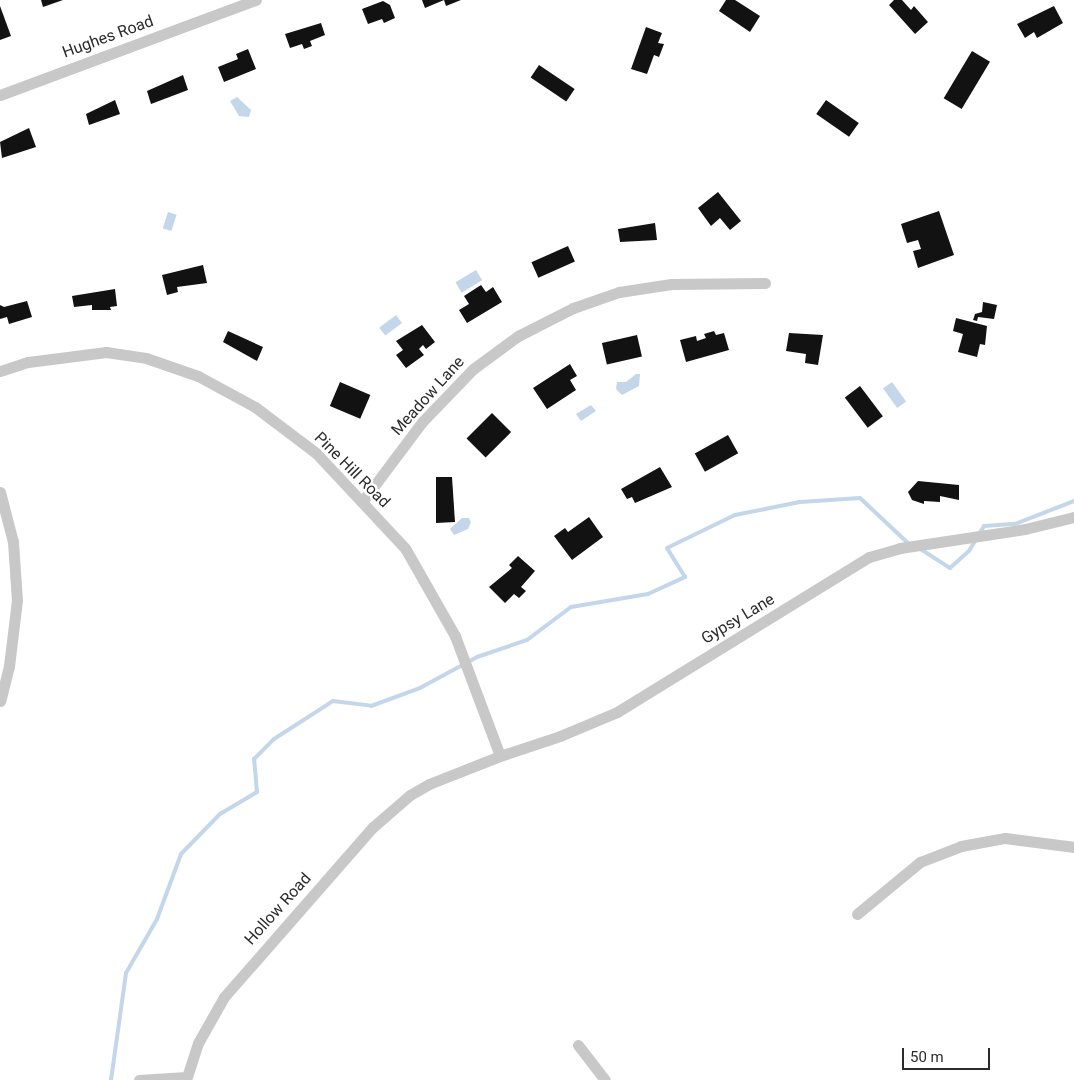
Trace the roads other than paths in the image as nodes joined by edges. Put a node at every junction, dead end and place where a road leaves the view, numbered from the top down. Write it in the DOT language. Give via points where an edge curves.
graph roads {
  1 [pos="256,0"];
  2 [pos="0,95"];
  3 [pos="765,283"];
  4 [pos="0,371"];
  5 [pos="0,492"];
  6 [pos="362,502"];
  7 [pos="1074,516"];
  8 [pos="0,701"];
  9 [pos="500,756"];
  10 [pos="429,784"];
  11 [pos="1074,847"];
  12 [pos="857,914"];
  13 [pos="578,1046"];
  14 [pos="186,1078"];
  15 [pos="138,1080"];
  16 [pos="605,1080"];
  1 -- 2 [label="street, Hughes Road"];
  3 -- 6 [label="street, Meadow Lane" via="671,284 619,292 573,308 518,336 473,369 422,422"];
  4 -- 6 [label="street, Pine Hill Road" via="28,362 106,352 146,358 198,376 255,407 302,443"];
  5 -- 8 [label="street" via="13,542 17,600 10,666"];
  6 -- 9 [label="street, Pine Hill Road" via="405,548 455,636"];
  7 -- 9 [label="street, Gypsy Lane" via="1025,529 900,548 869,557 617,712"];
  9 -- 10 [label="street, Gypsy Lane"];
  10 -- 14 [label="street, Hollow Road" via="410,795 373,827 266,946 210,1019"];
  11 -- 12 [label="street" via="1005,838 962,846 920,862"];
  13 -- 16 [label="street"];
  14 -- 15 [label="street"];
}
